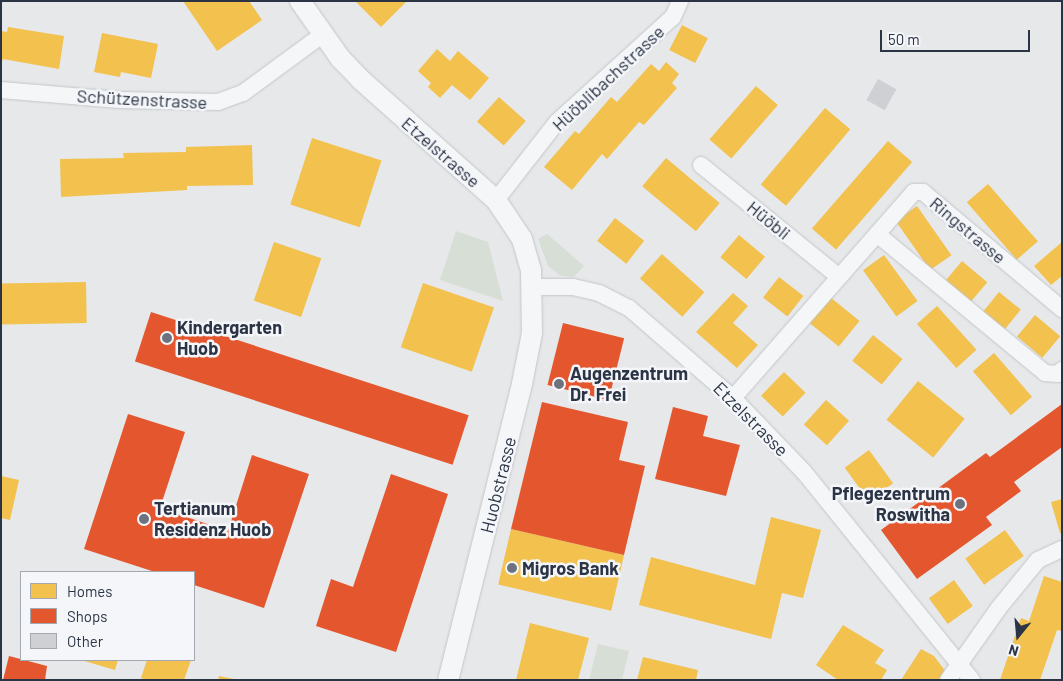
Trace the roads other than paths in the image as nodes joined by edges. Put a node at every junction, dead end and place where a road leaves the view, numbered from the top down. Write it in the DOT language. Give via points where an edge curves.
graph roads {
  1 [pos="300,1"];
  2 [pos="680,1"];
  3 [pos="322,35"];
  4 [pos="1,90"];
  5 [pos="701,165"];
  6 [pos="496,200"];
  7 [pos="877,234"];
  8 [pos="837,275"];
  9 [pos="533,288"];
  10 [pos="1062,309"];
  11 [pos="1062,370"];
  12 [pos="733,398"];
  13 [pos="1062,549"];
  14 [pos="958,665"];
  15 [pos="448,680"];
  16 [pos="948,680"];
  17 [pos="972,680"];
  1 -- 3 [label="street, Etzelstrasse"];
  2 -- 6 [label="street, Hüöblibachstrasse" via="673,17 557,122"];
  3 -- 4 [label="street, Schützenstrasse" via="243,93 218,102 120,100"];
  3 -- 6 [label="street, Etzelstrasse" via="380,99"];
  5 -- 8 [label="street, Hüöbli"];
  6 -- 9 [label="street, Etzelstrasse" via="522,239"];
  7 -- 8 [label="street, Ringstrasse"];
  7 -- 10 [label="street, Ringstrasse" via="914,192 923,192"];
  7 -- 11 [label="street" via="1045,373 1058,374"];
  8 -- 12 [label="street, Ringstrasse"];
  9 -- 12 [label="street, Etzelstrasse" via="573,287 599,293 629,308"];
  9 -- 15 [label="street, Huobstrasse" via="532,333 522,384"];
  12 -- 14 [label="street, Etzelstrasse" via="804,472"];
  13 -- 14 [label="street" via="1038,560"];
  14 -- 16 [label="street"];
  14 -- 17 [label="street, Etzelstrasse"];
}
